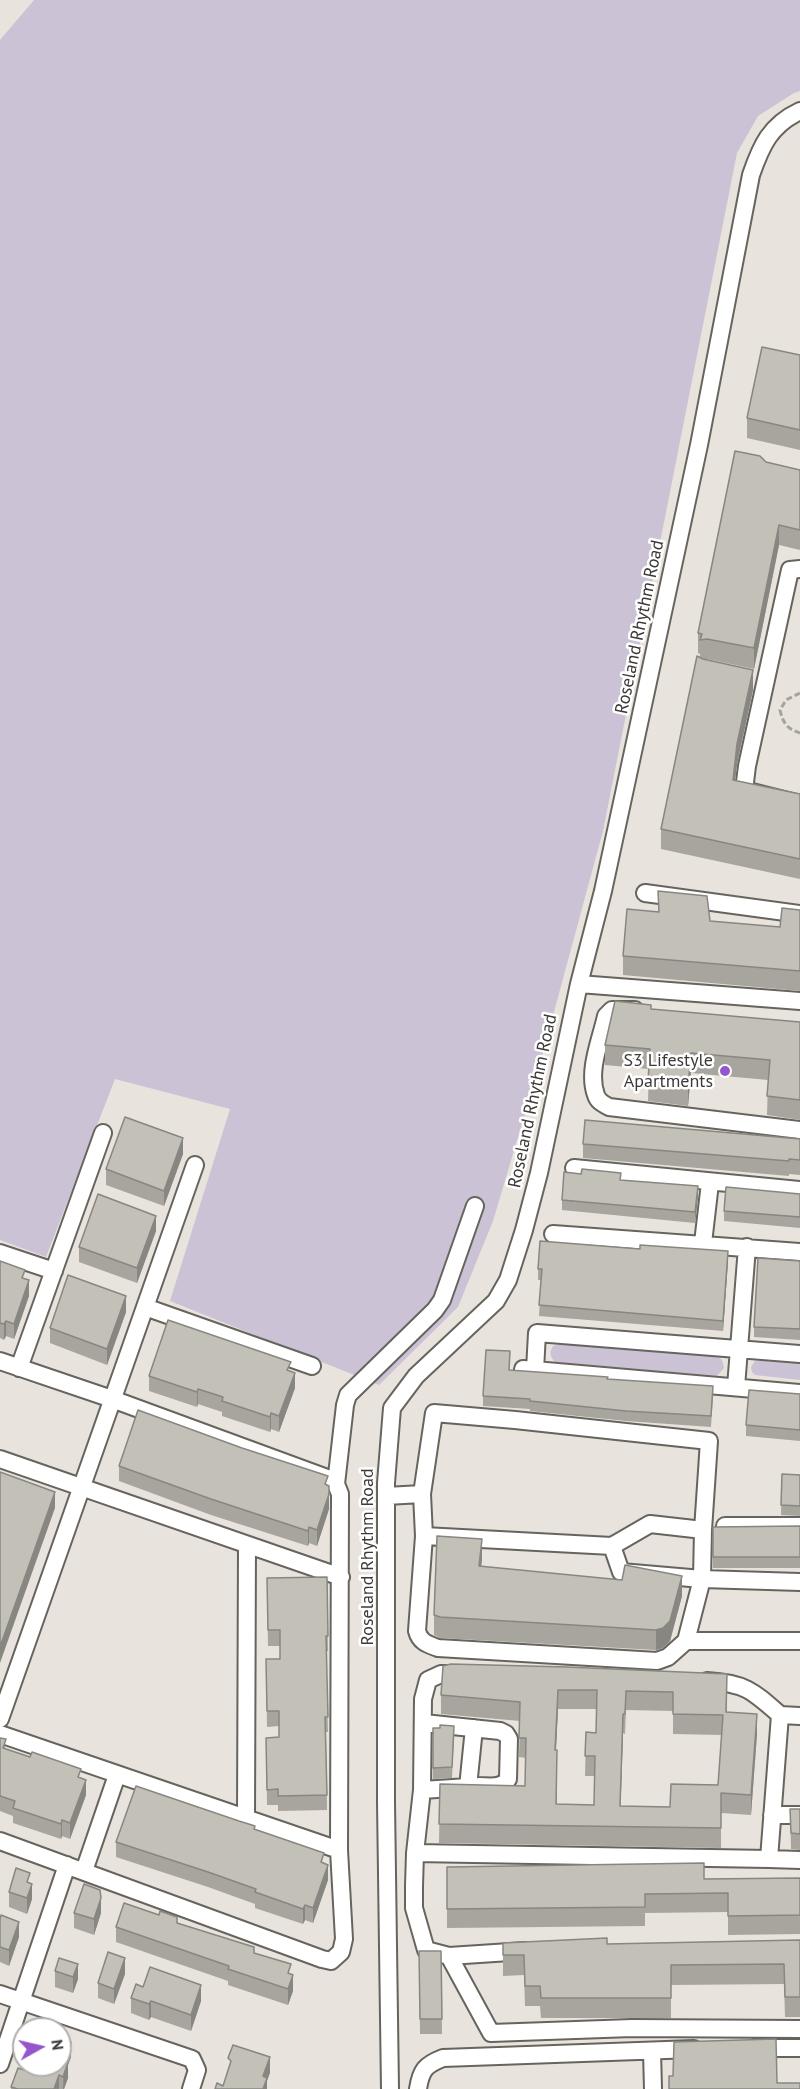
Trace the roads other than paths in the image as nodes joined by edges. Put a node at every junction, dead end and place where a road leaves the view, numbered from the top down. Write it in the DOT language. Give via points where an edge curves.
graph roads {
  1 [pos="800,111"];
  2 [pos="800,569"];
  3 [pos="746,678"];
  4 [pos="766,682"];
  5 [pos="800,804"];
  6 [pos="645,893"];
  7 [pos="800,914"];
  8 [pos="579,984"];
  9 [pos="800,1001"];
  10 [pos="646,1011"];
  11 [pos="800,1130"];
  12 [pos="103,1133"];
  13 [pos="195,1165"];
  14 [pos="574,1168"];
  15 [pos="710,1183"];
  16 [pos="800,1190"];
  17 [pos="475,1206"];
  18 [pos="553,1234"];
  19 [pos="703,1243"];
  20 [pos="747,1247"];
  21 [pos="800,1252"];
  22 [pos="0,1253"];
  23 [pos="54,1271"];
  24 [pos="145,1307"];
  25 [pos="739,1349"];
  26 [pos="800,1354"];
  27 [pos="0,1361"];
  28 [pos="312,1366"];
  29 [pos="19,1368"];
  30 [pos="736,1387"];
  31 [pos="800,1393"];
  32 [pos="112,1400"];
  33 [pos="0,1459"];
  34 [pos="336,1484"];
  35 [pos="82,1487"];
  36 [pos="422,1494"];
  37 [pos="386,1496"];
  38 [pos="725,1526"];
  39 [pos="800,1526"];
  40 [pos="703,1530"];
  41 [pos="424,1536"];
  42 [pos="247,1545"];
  43 [pos="612,1546"];
  44 [pos="341,1577"];
  45 [pos="702,1579"];
  46 [pos="800,1582"];
  47 [pos="686,1641"];
  48 [pos="800,1641"];
  49 [pos="485,1674"];
  50 [pos="691,1681"];
  51 [pos="780,1716"];
  52 [pos="800,1716"];
  53 [pos="0,1719"];
  54 [pos="424,1723"];
  55 [pos="474,1728"];
  56 [pos="0,1734"];
  57 [pos="117,1775"];
  58 [pos="468,1787"];
  59 [pos="422,1790"];
  60 [pos="772,1815"];
  61 [pos="800,1815"];
  62 [pos="246,1818"];
  63 [pos="0,1841"];
  64 [pos="339,1850"];
  65 [pos="415,1853"];
  66 [pos="769,1859"];
  67 [pos="800,1860"];
  68 [pos="67,1865"];
  69 [pos="84,1871"];
  70 [pos="541,1950"];
  71 [pos="449,1956"];
  72 [pos="0,1994"];
  73 [pos="21,2002"];
  74 [pos="800,2029"];
  75 [pos="745,2048"];
  76 [pos="800,2048"];
  77 [pos="710,2049"];
  78 [pos="652,2050"];
  79 [pos="0,2064"];
  80 [pos="191,2089"];
  81 [pos="390,2089"];
  82 [pos="418,2089"];
  83 [pos="653,2089"];
  1 -- 8 [label="street, Roseland Rhythm Road" via="776,126 762,144 751,175 699,445 603,891"];
  2 -- 4 [label="street" via="790,570"];
  3 -- 4 [label="street"];
  4 -- 5 [label="street" via="744,790"];
  6 -- 7 [label="street"];
  8 -- 9 [label="street"];
  8 -- 37 [label="street, Roseland Rhythm Road" via="539,1173 508,1280 496,1301 416,1376 392,1408"];
  10 -- 11 [label="street" via="612,1010 606,1016 594,1068 595,1095 600,1102 609,1107"];
  12 -- 23 [label="street"];
  13 -- 24 [label="street"];
  14 -- 15 [label="street"];
  15 -- 16 [label="street"];
  15 -- 19 [label="street"];
  17 -- 34 [label="street" via="442,1300 348,1395"];
  18 -- 19 [label="street"];
  19 -- 20 [label="street"];
  20 -- 21 [label="street"];
  20 -- 25 [label="street"];
  22 -- 23 [label="street"];
  23 -- 29 [label="street"];
  24 -- 28 [label="street"];
  24 -- 32 [label="street"];
  25 -- 26 [label="street"];
  25 -- 30 [label="street"];
  25 -- 30 [label="street" via="537,1333 529,1369"];
  27 -- 29 [label="street"];
  29 -- 32 [label="street"];
  30 -- 31 [label="street"];
  32 -- 34 [label="street"];
  32 -- 35 [label="street"];
  33 -- 35 [label="street"];
  34 -- 44 [label="street" via="340,1494"];
  35 -- 42 [label="street"];
  35 -- 53 [label="street"];
  36 -- 37 [label="street"];
  36 -- 40 [label="street" via="434,1413 709,1441"];
  36 -- 41 [label="street"];
  37 -- 81 [label="street, Roseland Rhythm Road"];
  38 -- 39 [label="street"];
  40 -- 43 [label="street" via="650,1524"];
  40 -- 45 [label="street"];
  41 -- 43 [label="street"];
  41 -- 47 [label="street" via="417,1631 418,1638 426,1644 438,1648 657,1661"];
  42 -- 44 [label="street"];
  42 -- 62 [label="street"];
  43 -- 45 [label="street" via="621,1572"];
  44 -- 64 [label="street"];
  45 -- 46 [label="street"];
  45 -- 47 [label="street"];
  47 -- 48 [label="street"];
  49 -- 54 [label="street" via="450,1673 428,1680 423,1699"];
  50 -- 51 [label="street" via="730,1683 753,1691"];
  51 -- 52 [label="street"];
  51 -- 60 [label="street"];
  54 -- 55 [label="street"];
  54 -- 59 [label="street"];
  55 -- 58 [label="street"];
  55 -- 58 [label="street" via="506,1734 508,1779 499,1786"];
  56 -- 57 [label="street"];
  57 -- 62 [label="street"];
  57 -- 69 [label="street"];
  58 -- 59 [label="street"];
  59 -- 65 [label="street"];
  60 -- 61 [label="street"];
  60 -- 66 [label="street"];
  62 -- 64 [label="street"];
  63 -- 68 [label="street"];
  64 -- 69 [label="street" via="344,1939 341,1952 331,1961"];
  65 -- 66 [label="street"];
  65 -- 71 [label="street" via="414,1908 426,1950"];
  66 -- 67 [label="street"];
  68 -- 69 [label="street"];
  68 -- 73 [label="street"];
  70 -- 71 [label="street"];
  71 -- 74 [label="street" via="491,2034 632,2028"];
  72 -- 73 [label="street"];
  73 -- 79 [label="street"];
  73 -- 80 [label="street" via="192,2059 197,2070"];
  75 -- 76 [label="street"];
  77 -- 78 [label="street"];
  78 -- 82 [label="street" via="443,2058 430,2063 421,2073"];
  78 -- 83 [label="street"];
}
